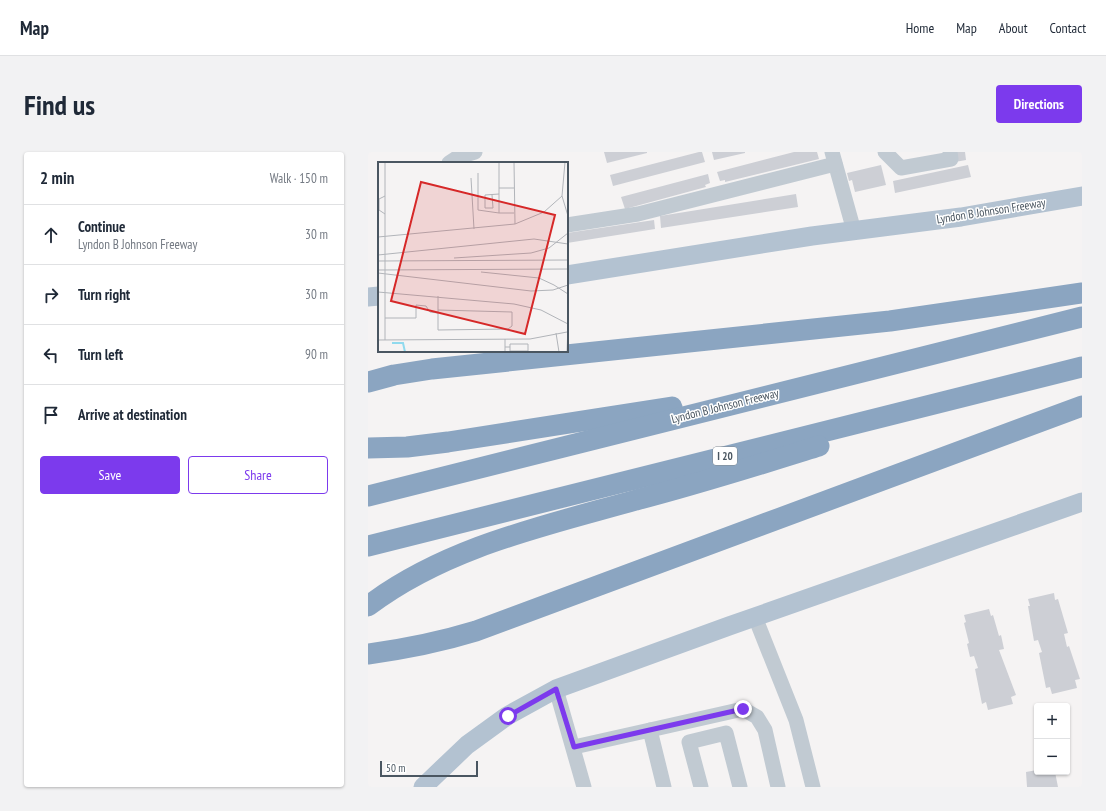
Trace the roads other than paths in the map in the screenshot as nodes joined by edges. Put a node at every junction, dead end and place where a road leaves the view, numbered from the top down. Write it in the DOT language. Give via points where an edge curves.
graph roads {
  1 [pos="475,152"];
  2 [pos="885,152"];
  3 [pos="950,152"];
  4 [pos="833,158"];
  5 [pos="450,162"];
  6 [pos="1082,196"];
  7 [pos="568,225"];
  8 [pos="854,231"];
  9 [pos="568,275"];
  10 [pos="1082,293"];
  11 [pos="378,296"];
  12 [pos="368,297"];
  13 [pos="1082,317"];
  14 [pos="1082,367"];
  15 [pos="1050,375"];
  16 [pos="368,382"];
  17 [pos="794,388"];
  18 [pos="1082,406"];
  19 [pos="368,448"];
  20 [pos="368,496"];
  21 [pos="1082,502"];
  22 [pos="368,546"];
  23 [pos="368,606"];
  24 [pos="755,617"];
  25 [pos="368,654"];
  26 [pos="556,689"];
  27 [pos="650,730"];
  28 [pos="574,747"];
  29 [pos="423,787"];
  30 [pos="584,787"];
  31 [pos="664,787"];
  32 [pos="701,787"];
  33 [pos="740,787"];
  34 [pos="778,787"];
  35 [pos="813,787"];
  1 -- 5 [label="lane" via="458,156"];
  2 -- 3 [label="lane" via="901,168 951,160"];
  4 -- 7 [label="lane" via="638,214"];
  4 -- 8 [label="lane"];
  6 -- 8 [label="main road, Lyndon B Johnson Freeway" via="961,217"];
  8 -- 9 [label="main road, Lyndon B Johnson Freeway"];
  10 -- 16 [label="highway" via="890,322 440,368"];
  11 -- 12 [label="main road"];
  13 -- 17 [label="highway, Lyndon B Johnson Freeway"];
  14 -- 15 [label="highway, I 20"];
  15 -- 22 [label="highway, I 20"];
  15 -- 23 [label="highway" via="702,482 504,538 437,564 410,578"];
  17 -- 19 [label="highway" via="448,442"];
  17 -- 20 [label="highway, Lyndon B Johnson Freeway"];
  18 -- 25 [label="highway" via="476,631 414,648"];
  21 -- 24 [label="main road"];
  24 -- 26 [label="main road"];
  24 -- 35 [label="lane" via="796,720"];
  26 -- 28 [label="lane"];
  26 -- 29 [label="main road" via="508,716 467,745"];
  27 -- 28 [label="lane"];
  27 -- 31 [label="lane"];
  27 -- 34 [label="lane" via="743,709 757,717 765,730"];
  28 -- 30 [label="lane"];
  32 -- 33 [label="lane" via="689,742 726,733"];
}
